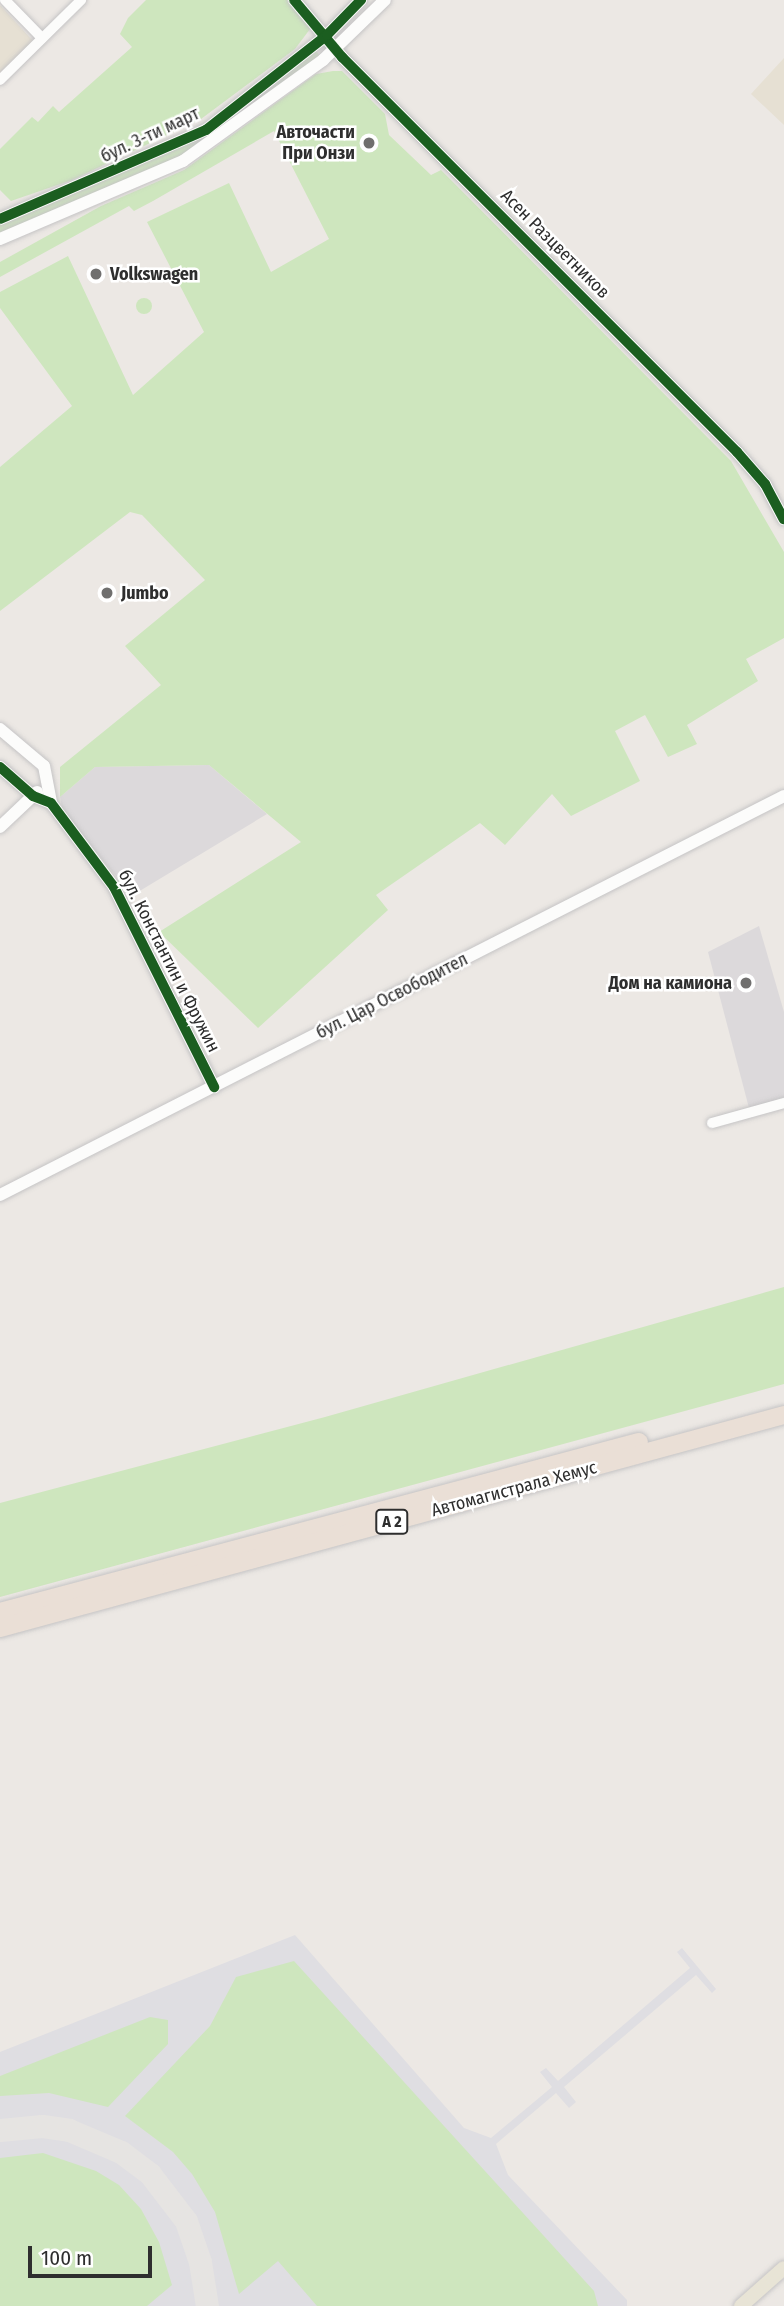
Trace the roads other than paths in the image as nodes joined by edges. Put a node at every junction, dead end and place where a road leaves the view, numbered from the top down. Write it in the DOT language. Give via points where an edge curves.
graph roads {
  1 [pos="5,0"];
  2 [pos="80,0"];
  3 [pos="294,0"];
  4 [pos="361,0"];
  5 [pos="385,0"];
  6 [pos="327,35"];
  7 [pos="42,38"];
  8 [pos="336,50"];
  9 [pos="0,80"];
  10 [pos="0,219"];
  11 [pos="0,239"];
  12 [pos="784,519"];
  13 [pos="0,729"];
  14 [pos="0,767"];
  15 [pos="49,779"];
  16 [pos="33,796"];
  17 [pos="784,796"];
  18 [pos="51,803"];
  19 [pos="0,827"];
  20 [pos="214,1087"];
  21 [pos="784,1104"];
  22 [pos="712,1124"];
  23 [pos="0,1195"];
  24 [pos="784,1403"];
  25 [pos="784,1415"];
  26 [pos="39,1602"];
  27 [pos="0,1604"];
  28 [pos="0,1612"];
  29 [pos="0,1628"];
  30 [pos="784,2269"];
  31 [pos="741,2306"];
  1 -- 7 [label="street"];
  2 -- 7 [label="street"];
  3 -- 6 [label="street, Асен Разцветников"];
  4 -- 6 [label="street, бул. 3-ти март"];
  5 -- 8 [label="street, бул. 3-ти март"];
  6 -- 8 [label="street, Асен Разцветников"];
  6 -- 10 [label="street, бул. 3-ти март" via="206,130"];
  7 -- 9 [label="street"];
  8 -- 11 [label="street, бул. 3-ти март" via="183,160"];
  8 -- 12 [label="street, Асен Разцветников" via="737,452 765,484"];
  13 -- 15 [label="street" via="44,766"];
  14 -- 16 [label="street"];
  15 -- 16 [label="street"];
  15 -- 18 [label="street"];
  16 -- 18 [label="street"];
  16 -- 19 [label="street"];
  17 -- 20 [label="street, бул. Цар Освободител"];
  18 -- 20 [label="street, бул. Константин и Фружин" via="114,887"];
  20 -- 23 [label="street, бул. Цар Освободител"];
  21 -- 22 [label="street"];
  24 -- 26 [label="highway, Автомагистрала Хемус / A 2"];
  25 -- 29 [label="highway, Автомагистрала Хемус / A 2"];
  26 -- 27 [label="highway" via="26,1597"];
  26 -- 28 [label="highway, Автомагистрала Хемус / A 2"];
  30 -- 31 [label="main road"];
}
